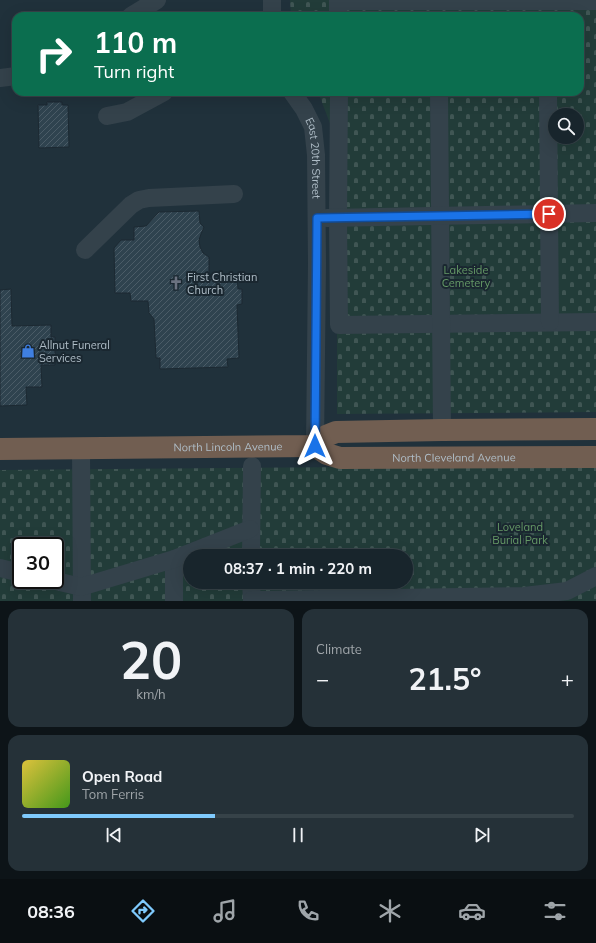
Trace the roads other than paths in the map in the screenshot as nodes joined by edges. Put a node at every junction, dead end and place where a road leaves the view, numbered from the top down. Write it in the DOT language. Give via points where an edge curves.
graph roads {
  1 [pos="272,0"];
  2 [pos="596,1"];
  3 [pos="438,8"];
  4 [pos="547,8"];
  5 [pos="272,12"];
  6 [pos="338,12"];
  7 [pos="12,76"];
  8 [pos="0,78"];
  9 [pos="157,96"];
  10 [pos="295,96"];
  11 [pos="339,96"];
  12 [pos="439,96"];
  13 [pos="548,96"];
  14 [pos="107,116"];
  15 [pos="234,194"];
  16 [pos="549,214"];
  17 [pos="596,214"];
  18 [pos="440,216"];
  19 [pos="317,218"];
  20 [pos="338,218"];
  21 [pos="85,250"];
  22 [pos="550,322"];
  23 [pos="596,322"];
  24 [pos="441,324"];
  25 [pos="596,429"];
  26 [pos="442,430"];
  27 [pos="315,446"];
  28 [pos="81,449"];
  29 [pos="0,450"];
  30 [pos="596,457"];
  31 [pos="252,466"];
  32 [pos="250,529"];
  33 [pos="251,549"];
  34 [pos="174,559"];
  35 [pos="0,568"];
  36 [pos="12,571"];
  37 [pos="596,576"];
  38 [pos="64,586"];
  39 [pos="82,594"];
  40 [pos="252,594"];
  41 [pos="524,598"];
  42 [pos="174,601"];
  1 -- 5 [label="street"];
  2 -- 4 [label="street"];
  3 -- 4 [label="street"];
  3 -- 6 [label="street" via="338,1"];
  7 -- 8 [label="street"];
  9 -- 14 [label="street" via="128,112"];
  10 -- 19 [label="street, East 20th Street" via="313,127"];
  11 -- 20 [label="street"];
  12 -- 18 [label="street"];
  13 -- 16 [label="street"];
  15 -- 21 [label="street" via="139,200"];
  16 -- 17 [label="street"];
  16 -- 18 [label="street"];
  16 -- 22 [label="street"];
  18 -- 20 [label="street"];
  18 -- 24 [label="street"];
  19 -- 20 [label="street"];
  19 -- 27 [label="street, East 20th Street"];
  20 -- 24 [label="street" via="339,325"];
  22 -- 23 [label="street"];
  22 -- 24 [label="street"];
  24 -- 26 [label="street"];
  25 -- 26 [label="highway"];
  26 -- 27 [label="highway" via="336,432 326,436"];
  27 -- 28 [label="highway, North Lincoln Avenue"];
  27 -- 30 [label="highway, North Cleveland Avenue" via="327,454 340,458"];
  28 -- 29 [label="highway, North Lincoln Avenue"];
  28 -- 39 [label="street"];
  31 -- 32 [label="street"];
  32 -- 33 [label="street"];
  32 -- 34 [label="street"];
  34 -- 39 [label="street"];
  34 -- 42 [label="street"];
  35 -- 36 [label="street"];
  37 -- 41 [label="street" via="567,591"];
  38 -- 39 [label="street"];
  40 -- 41 [label="street"];
}
